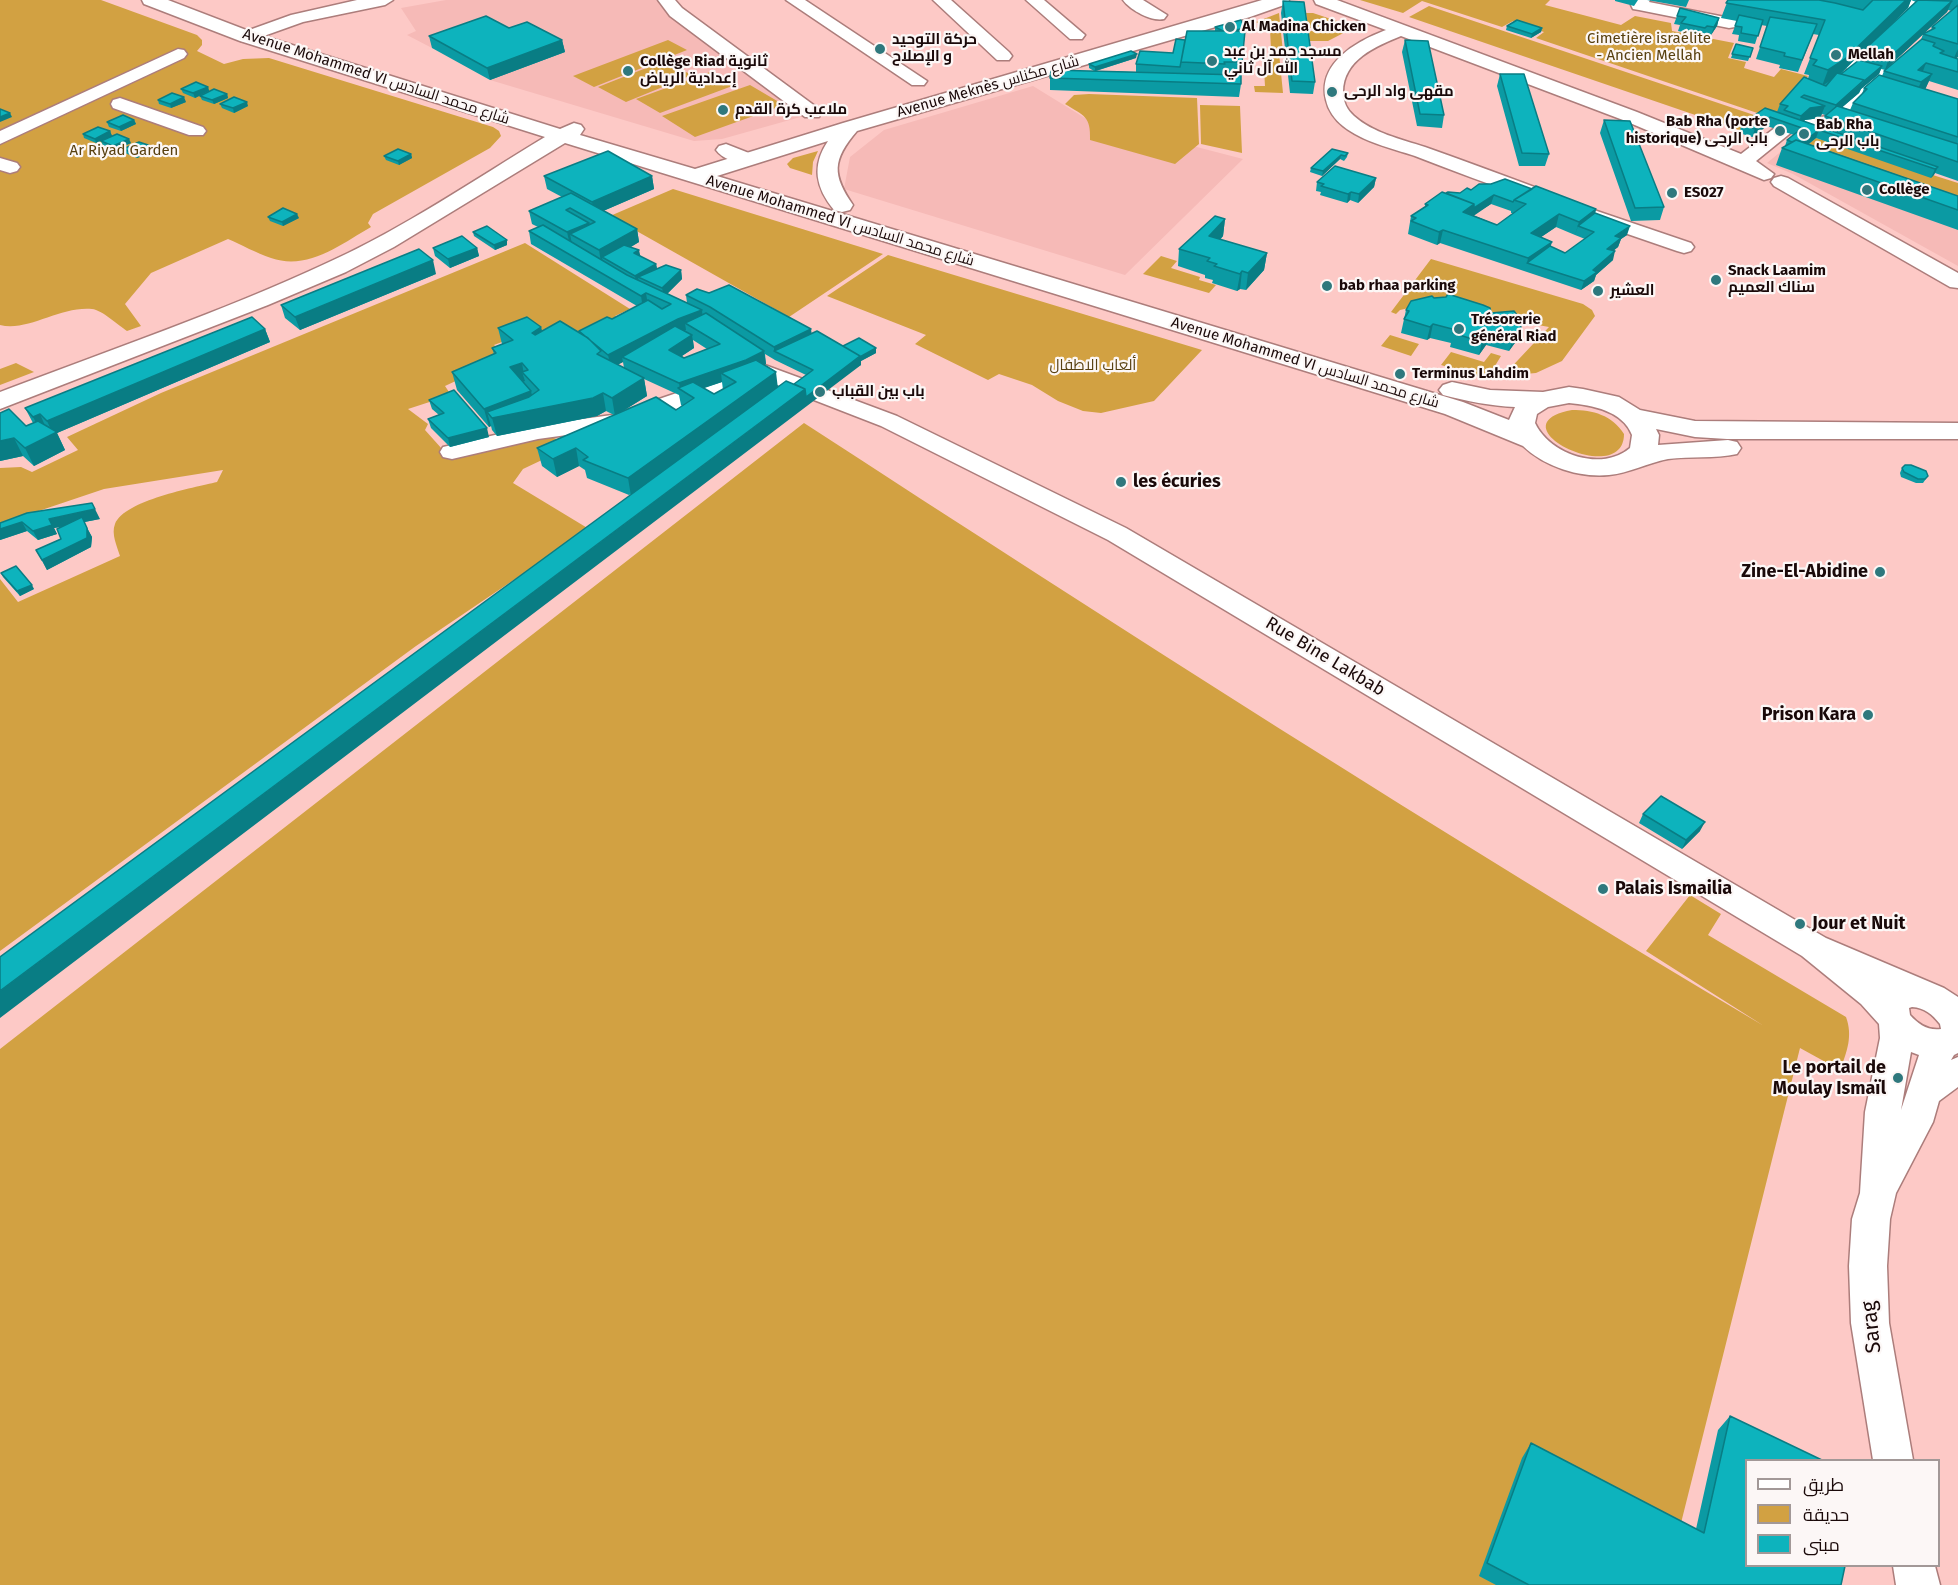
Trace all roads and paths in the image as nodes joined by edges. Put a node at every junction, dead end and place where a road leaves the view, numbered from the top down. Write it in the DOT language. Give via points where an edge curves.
graph roads {
  1 [pos="151,0"];
  2 [pos="189,0"];
  3 [pos="385,0"];
  4 [pos="794,0"];
  5 [pos="941,0"];
  6 [pos="1034,0"];
  7 [pos="1131,0"];
  8 [pos="1241,0"];
  9 [pos="1280,0"];
  10 [pos="1308,0"];
  11 [pos="1720,0"];
  12 [pos="1920,1"];
  13 [pos="674,2"];
  14 [pos="1325,2"];
  15 [pos="351,3"];
  16 [pos="1641,3"];
  17 [pos="1936,8"];
  18 [pos="1158,15"];
  19 [pos="266,28"];
  20 [pos="1401,30"];
  21 [pos="1076,35"];
  22 [pos="247,37"];
  23 [pos="178,54"];
  24 [pos="1003,56"];
  25 [pos="918,81"];
  26 [pos="1870,88"];
  27 [pos="1892,95"];
  28 [pos="120,104"];
  29 [pos="812,113"];
  30 [pos="1834,121"];
  31 [pos="581,125"];
  32 [pos="850,127"];
  33 [pos="1857,128"];
  34 [pos="196,131"];
  35 [pos="562,136"];
  36 [pos="0,138"];
  37 [pos="724,159"];
  38 [pos="1743,162"];
  39 [pos="696,168"];
  40 [pos="842,204"];
  41 [pos="1684,247"];
  42 [pos="1958,282"];
  43 [pos="807,388"];
  44 [pos="1542,400"];
  45 [pos="0,401"];
  46 [pos="771,401"];
  47 [pos="1633,416"];
  48 [pos="1958,432"];
  49 [pos="1529,440"];
  50 [pos="1958,447"];
  51 [pos="452,452"];
  52 [pos="1638,457"];
  53 [pos="1814,947"];
  54 [pos="1894,1019"];
  55 [pos="1949,1029"];
  56 [pos="1878,1193"];
  57 [pos="1893,1459"];
  58 [pos="1914,1567"];
  59 [pos="1918,1585"];
  1 -- 22 [label="main road, Avenue Mohammed VI شارع محمد السادس"];
  2 -- 19 [label="main road, Avenue Mohammed VI شارع محمد السادس"];
  3 -- 15 [label="street"];
  4 -- 25 [label="street"];
  5 -- 24 [label="street"];
  6 -- 21 [label="street"];
  7 -- 18 [label="street"];
  8 -- 37 [label="main road, Avenue Meknès شارع مكناس"];
  9 -- 32 [label="main road, Avenue Meknès شارع مكناس"];
  10 -- 14 [label="street"];
  11 -- 16 [label="street" via="1721,22"];
  12 -- 17 [label="street"];
  12 -- 26 [label="street" via="1853,65 1890,70"];
  13 -- 29 [label="street" via="676,12"];
  14 -- 20 [label="street"];
  15 -- 19 [label="street"];
  19 -- 22 [label="street"];
  19 -- 31 [label="main road, Avenue Mohammed VI شارع محمد السادس"];
  20 -- 38 [label="street"];
  20 -- 41 [label="street" via="1365,45 1334,77 1334,99 1348,122"];
  22 -- 35 [label="main road, Avenue Mohammed VI شارع محمد السادس"];
  23 -- 36 [label="street"];
  26 -- 27 [label="street"];
  26 -- 30 [label="street"];
  28 -- 34 [label="street"];
  30 -- 33 [label="street"];
  30 -- 38 [label="street" via="1792,128"];
  31 -- 35 [label="main road"];
  31 -- 39 [label="main road, Avenue Mohammed VI شارع محمد السادس"];
  32 -- 37 [label="main road, Avenue Meknès شارع مكناس" via="747,159"];
  32 -- 40 [label="main road" via="836,143 826,176 829,189"];
  35 -- 39 [label="main road, Avenue Mohammed VI شارع محمد السادس" via="666,168"];
  35 -- 45 [label="main road" via="387,242 338,267"];
  37 -- 39 [label="main road, Avenue Meknès شارع مكناس"];
  37 -- 40 [label="main road, Avenue Mohammed VI شارع محمد السادس"];
  38 -- 42 [label="street"];
  39 -- 49 [label="main road, Avenue Mohammed VI شارع محمد السادس" via="1454,408"];
  40 -- 44 [label="main road, Avenue Mohammed VI شارع محمد السادس" via="1461,393 1514,401"];
  43 -- 46 [label="street"];
  43 -- 51 [label="street, Rue Bine Lakbab" via="762,371 616,422 538,432"];
  43 -- 53 [label="street, Rue Bine Lakbab" via="889,421 1117,534"];
  44 -- 47 [label="main road, Avenue Mohammed VI شارع محمد السادس" via="1569,395 1590,397"];
  44 -- 49 [label="main road" via="1522,417 1522,428"];
  47 -- 48 [label="main road, Avenue Mohammed VI شارع محمد السادس" via="1695,429 1727,431"];
  47 -- 52 [label="main road" via="1647,437"];
  49 -- 52 [label="main road, Avenue Mohammed VI شارع محمد السادس" via="1553,458 1588,466 1617,466"];
  50 -- 52 [label="main road, Avenue Mohammed VI شارع محمد السادس" via="1701,448"];
  53 -- 54 [label="street" via="1873,994"];
  53 -- 55 [label="street"];
  54 -- 55 [label="street" via="1922,1042"];
  54 -- 55 [label="street" via="1895,1000 1902,996"];
  54 -- 56 [label="street, Sarag" via="1897,1038 1883,1112"];
  55 -- 56 [label="street, Sarag" via="1935,1057 1915,1122"];
  56 -- 57 [label="street, Sarag" via="1868,1266 1870,1323"];
  58 -- 59 [label="street"];
}
